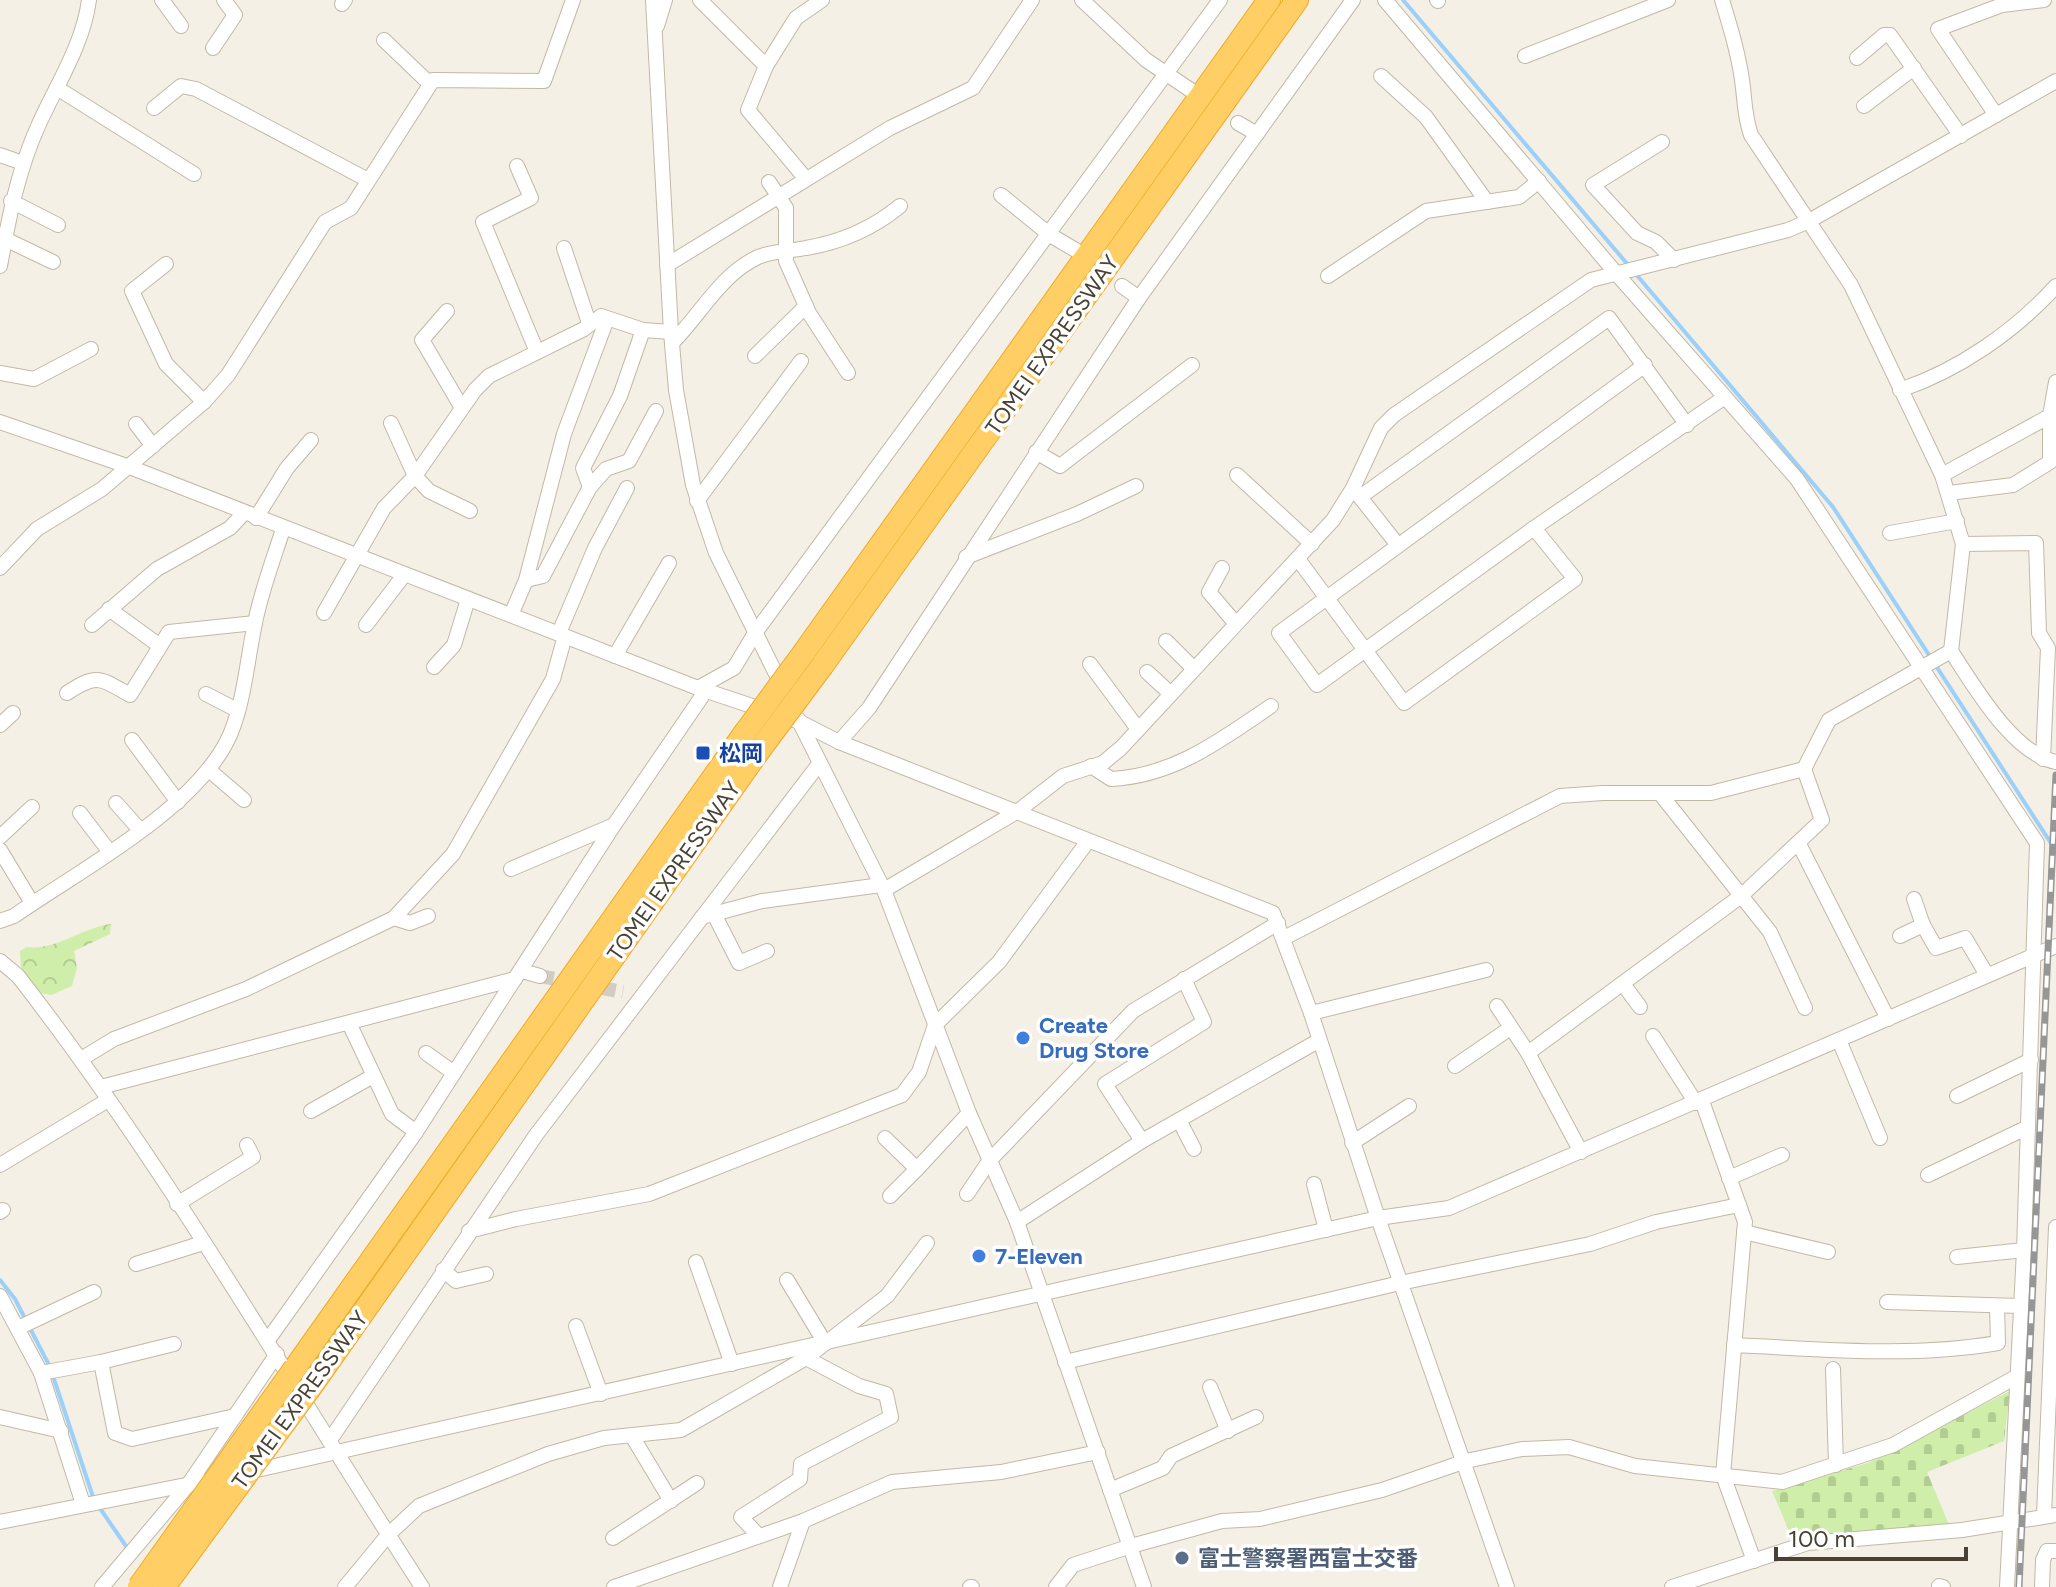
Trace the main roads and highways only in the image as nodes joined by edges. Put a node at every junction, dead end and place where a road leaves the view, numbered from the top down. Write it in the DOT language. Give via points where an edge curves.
graph roads {
  1 [pos="1269,0"];
  2 [pos="1297,0"];
  3 [pos="813,659"];
  4 [pos="139,1587"];
  5 [pos="164,1587"];
  1 -- 3 [label="highway, TOMEI EXPRESSWAY"];
  2 -- 3 [label="highway, TOMEI EXPRESSWAY"];
  3 -- 4 [label="highway, TOMEI EXPRESSWAY, bridge" via="744,734 286,1361"];
  3 -- 5 [label="highway, TOMEI EXPRESSWAY, bridge" via="758,752"];
}
